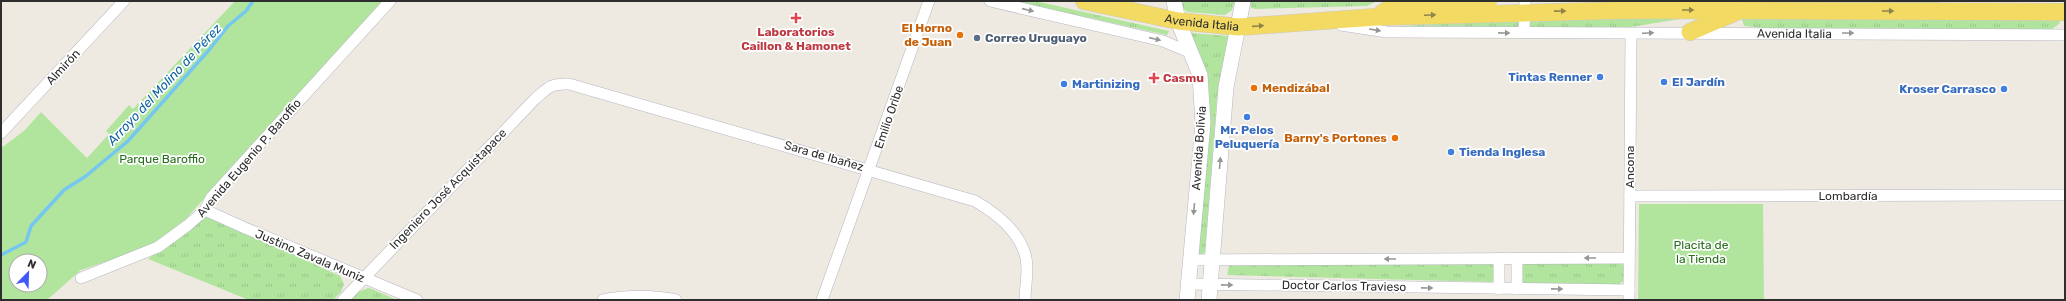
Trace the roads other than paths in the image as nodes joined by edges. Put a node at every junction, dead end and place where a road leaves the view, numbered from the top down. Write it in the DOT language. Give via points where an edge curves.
graph roads {
  1 [pos="124,1"];
  2 [pos="390,1"];
  3 [pos="929,1"];
  4 [pos="990,1"];
  5 [pos="1084,1"];
  6 [pos="1174,1"];
  7 [pos="1244,1"];
  8 [pos="1497,1"];
  9 [pos="2058,1"];
  10 [pos="1525,6"];
  11 [pos="1742,10"];
  12 [pos="1941,11"];
  13 [pos="2065,12"];
  14 [pos="1376,17"];
  15 [pos="1178,21"];
  16 [pos="1322,22"];
  17 [pos="1239,27"];
  18 [pos="1690,32"];
  19 [pos="1524,33"];
  20 [pos="1631,34"];
  21 [pos="2065,35"];
  22 [pos="1189,52"];
  23 [pos="556,83"];
  24 [pos="1,134"];
  25 [pos="870,170"];
  26 [pos="2065,195"];
  27 [pos="1630,196"];
  28 [pos="205,210"];
  29 [pos="1499,258"];
  30 [pos="1517,258"];
  31 [pos="1629,258"];
  32 [pos="1190,260"];
  33 [pos="1212,260"];
  34 [pos="81,278"];
  35 [pos="362,278"];
  36 [pos="1188,284"];
  37 [pos="1211,284"];
  38 [pos="1499,289"];
  39 [pos="1517,289"];
  40 [pos="1629,295"];
  41 [pos="343,300"];
  42 [pos="417,300"];
  43 [pos="603,300"];
  44 [pos="676,300"];
  45 [pos="822,300"];
  46 [pos="1025,300"];
  47 [pos="1187,300"];
  48 [pos="1209,300"];
  1 -- 24 [label="street, Almirón"];
  2 -- 28 [label="street, Avenida Eugenio P. Baroffio" via="211,198"];
  3 -- 25 [label="street, Emilio Oribe"];
  4 -- 22 [label="street, Avenida Italia, one-way" via="1163,41"];
  5 -- 15 [label="main road, Avenida Italia"];
  6 -- 15 [label="street, Avenida Bolivia"];
  7 -- 17 [label="street, Avenida Bolivia"];
  8 -- 14 [label="main road" via="1404,4 1393,6"];
  9 -- 12 [label="main road" via="1972,4"];
  10 -- 11 [label="main road, Avenida Italia, one-way"];
  14 -- 10 [label="main road, Avenida Italia, one-way"];
  10 -- 19 [label="street"];
  11 -- 12 [label="main road, Avenida Italia, one-way"];
  11 -- 18 [label="main road"];
  12 -- 13 [label="main road, Avenida Italia"];
  14 -- 16 [label="main road, Avenida Italia"];
  15 -- 17 [label="main road, Avenida Italia"];
  15 -- 22 [label="street, Avenida Bolivia"];
  17 -- 16 [label="main road, Avenida Italia, one-way"];
  16 -- 19 [label="street, Avenida Italia, one-way" via="1387,32"];
  33 -- 17 [label="street, Avenida Bolivia, one-way" via="1226,87"];
  20 -- 18 [label="street, Avenida Italia, one-way"];
  18 -- 21 [label="street, Avenida Italia, one-way"];
  19 -- 20 [label="street, Avenida Italia"];
  20 -- 27 [label="street, Ancona"];
  22 -- 32 [label="street, Avenida Bolivia, one-way" via="1200,76 1203,123"];
  23 -- 25 [label="street, Sara de Ibañez" via="569,84"];
  23 -- 35 [label="street, Ingeniero José Acquistapace" via="535,100"];
  25 -- 45 [label="street, Emilio Oribe"];
  25 -- 46 [label="street, Sara de Ibañez" via="975,201 995,213 1025,251"];
  26 -- 27 [label="street, Lombardía"];
  27 -- 31 [label="street, Ancona"];
  28 -- 34 [label="street, Avenida Eugenio P. Baroffio" via="158,247"];
  28 -- 35 [label="street, Justino Zavala Muniz"];
  29 -- 30 [label="street, Doctor Carlos Travieso"];
  29 -- 33 [label="street, Doctor Carlos Travieso, one-way"];
  29 -- 38 [label="street"];
  31 -- 30 [label="street, Doctor Carlos Travieso, one-way"];
  30 -- 39 [label="street"];
  31 -- 40 [label="street, Ancona"];
  32 -- 33 [label="street, Doctor Carlos Travieso"];
  32 -- 36 [label="street, Avenida Bolivia"];
  33 -- 37 [label="street, Avenida Bolivia"];
  35 -- 41 [label="street, Ingeniero José Acquistapace"];
  35 -- 42 [label="street, Justino Zavala Muniz"];
  36 -- 37 [label="street, Doctor Carlos Travieso"];
  36 -- 47 [label="street, Avenida Bolivia"];
  37 -- 38 [label="street, Doctor Carlos Travieso, one-way"];
  37 -- 48 [label="street, Avenida Bolivia"];
  38 -- 39 [label="street, Doctor Carlos Travieso"];
  39 -- 40 [label="street, Doctor Carlos Travieso, one-way"];
  43 -- 44 [label="street" via="624,296"];
}
